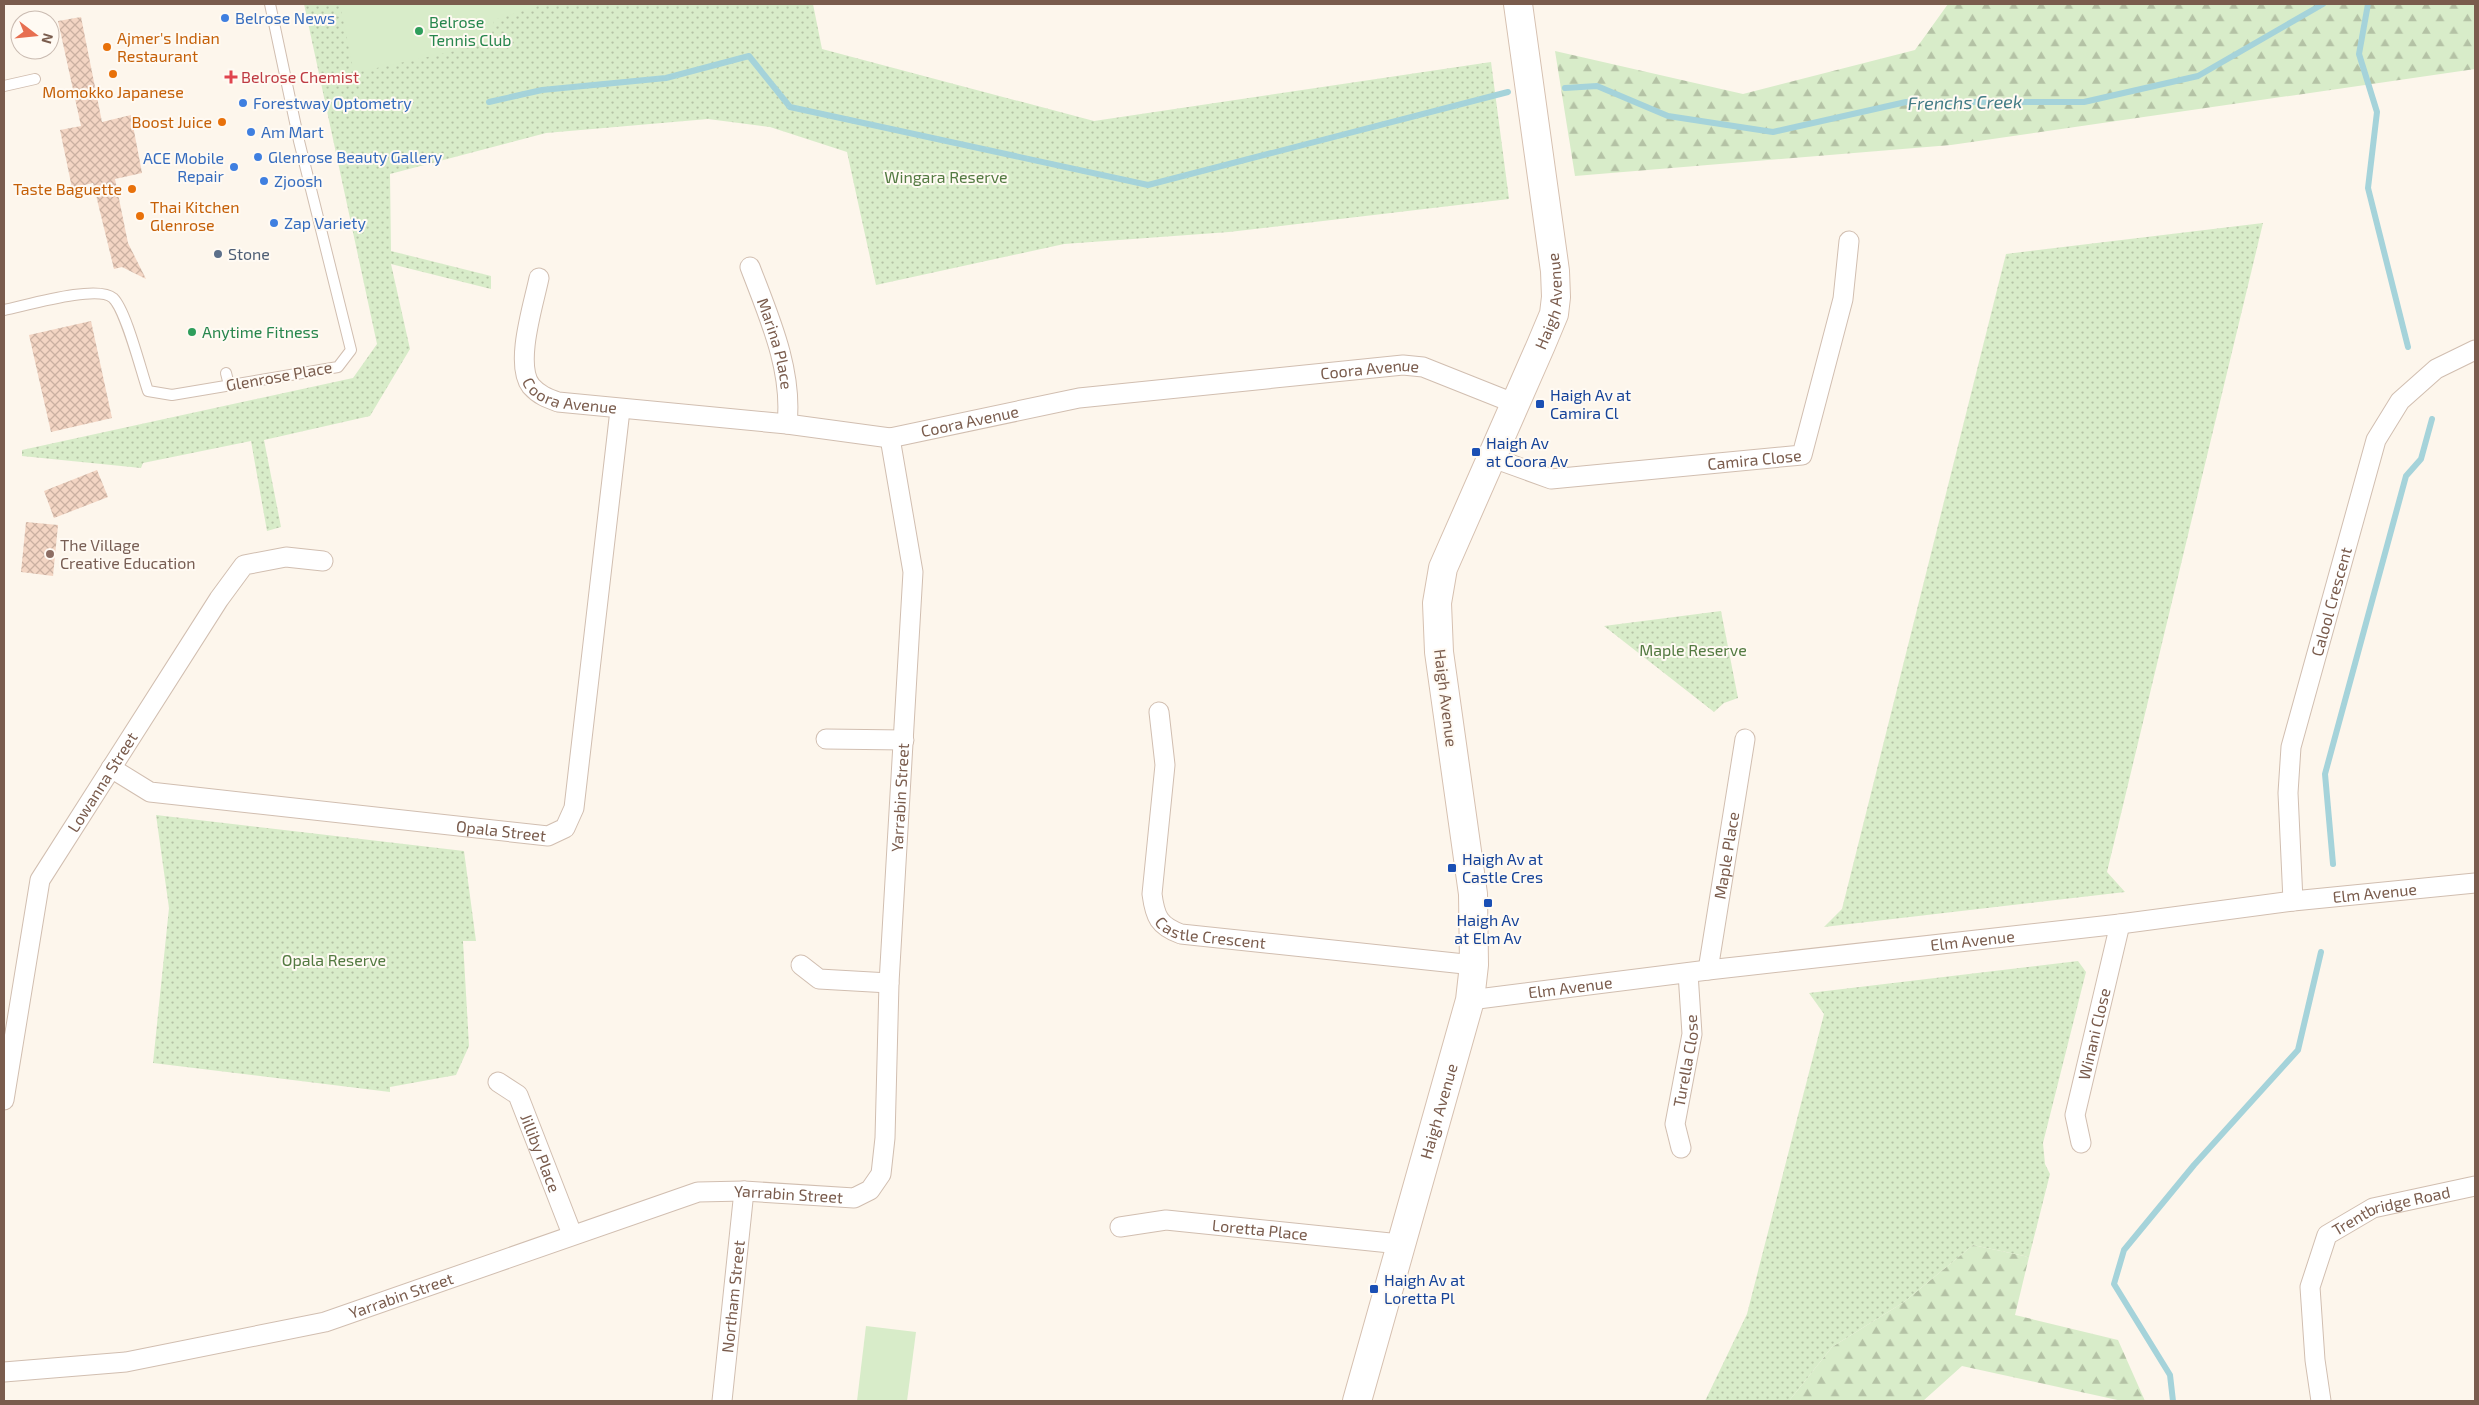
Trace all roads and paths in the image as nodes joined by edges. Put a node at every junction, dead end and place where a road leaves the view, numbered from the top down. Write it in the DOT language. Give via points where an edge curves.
graph roads {
  1 [pos="270,4"];
  2 [pos="1518,4"];
  3 [pos="35,79"];
  4 [pos="4,86"];
  5 [pos="1849,241"];
  6 [pos="750,267"];
  7 [pos="539,278"];
  8 [pos="4,310"];
  9 [pos="2475,350"];
  10 [pos="226,373"];
  11 [pos="229,385"];
  12 [pos="1516,404"];
  13 [pos="620,410"];
  14 [pos="786,424"];
  15 [pos="890,438"];
  16 [pos="1492,458"];
  17 [pos="323,561"];
  18 [pos="1159,712"];
  19 [pos="826,739"];
  20 [pos="1745,739"];
  21 [pos="904,740"];
  22 [pos="111,768"];
  23 [pos="2475,883"];
  24 [pos="2293,901"];
  25 [pos="2120,924"];
  26 [pos="801,964"];
  27 [pos="1474,965"];
  28 [pos="1708,970"];
  29 [pos="1688,973"];
  30 [pos="889,983"];
  31 [pos="1470,1000"];
  32 [pos="498,1082"];
  33 [pos="4,1100"];
  34 [pos="2081,1143"];
  35 [pos="1681,1148"];
  36 [pos="2475,1186"];
  37 [pos="744,1191"];
  38 [pos="1120,1227"];
  39 [pos="572,1234"];
  40 [pos="1400,1244"];
  41 [pos="4,1372"];
  42 [pos="722,1401"];
  43 [pos="1357,1401"];
  44 [pos="2321,1401"];
  1 -- 11 [label="lane, Glenrose Place" via="299,141 351,350 338,367"];
  2 -- 12 [label="street, Haigh Avenue" via="1552,242 1556,297 1554,314"];
  3 -- 4 [label="lane"];
  5 -- 16 [label="street, Camira Close" via="1843,298 1802,455 1551,480"];
  6 -- 14 [label="street, Marina Place" via="777,336 789,403"];
  7 -- 13 [label="street, Coora Avenue" via="525,346 530,384 541,396 558,402"];
  8 -- 11 [label="lane, Glenrose Place" via="81,294 103,293 113,298 122,312 148,391 172,395"];
  9 -- 24 [label="street, Calool Crescent" via="2436,369 2400,401 2376,440 2291,747 2288,802"];
  10 -- 11 [label="lane"];
  12 -- 15 [label="street, Coora Avenue" via="1423,368 1403,365 1079,398"];
  12 -- 16 [label="street, Haigh Avenue"];
  13 -- 14 [label="street, Coora Avenue"];
  13 -- 22 [label="street, Opala Street" via="574,808 565,828 548,836 150,792"];
  14 -- 15 [label="street, Coora Avenue"];
  15 -- 21 [label="street, Yarrabin Street" via="913,572"];
  16 -- 27 [label="street, Haigh Avenue" via="1443,568 1437,603 1439,652 1473,894"];
  17 -- 22 [label="street, Lowanna Street" via="286,557 244,566 219,599"];
  18 -- 27 [label="street, Castle Crescent" via="1165,765 1152,894 1154,913 1167,929 1181,934"];
  19 -- 21 [label="street"];
  20 -- 28 [label="street, Maple Place"];
  21 -- 30 [label="street, Yarrabin Street"];
  22 -- 33 [label="street, Lowanna Street" via="40,880"];
  23 -- 24 [label="street, Elm Avenue"];
  24 -- 25 [label="street, Elm Avenue"];
  25 -- 28 [label="street, Elm Avenue"];
  25 -- 34 [label="street, Winani Close" via="2075,1115"];
  26 -- 30 [label="street" via="819,979"];
  27 -- 31 [label="street, Haigh Avenue"];
  28 -- 29 [label="street, Elm Avenue"];
  29 -- 31 [label="street, Elm Avenue"];
  29 -- 35 [label="street, Turella Close" via="1692,1034 1675,1124"];
  30 -- 37 [label="street, Yarrabin Street" via="885,1138 881,1174 870,1190 854,1198"];
  31 -- 40 [label="street, Haigh Avenue"];
  32 -- 39 [label="street, Jilliby Place" via="518,1095"];
  36 -- 44 [label="street, Trentbridge Road" via="2373,1208 2327,1235 2310,1287"];
  37 -- 39 [label="street, Yarrabin Street" via="698,1192"];
  37 -- 42 [label="street, Northam Street"];
  38 -- 40 [label="street, Loretta Place" via="1166,1220"];
  39 -- 41 [label="street, Yarrabin Street" via="325,1322 126,1362"];
  40 -- 43 [label="street, Haigh Avenue"];
}
